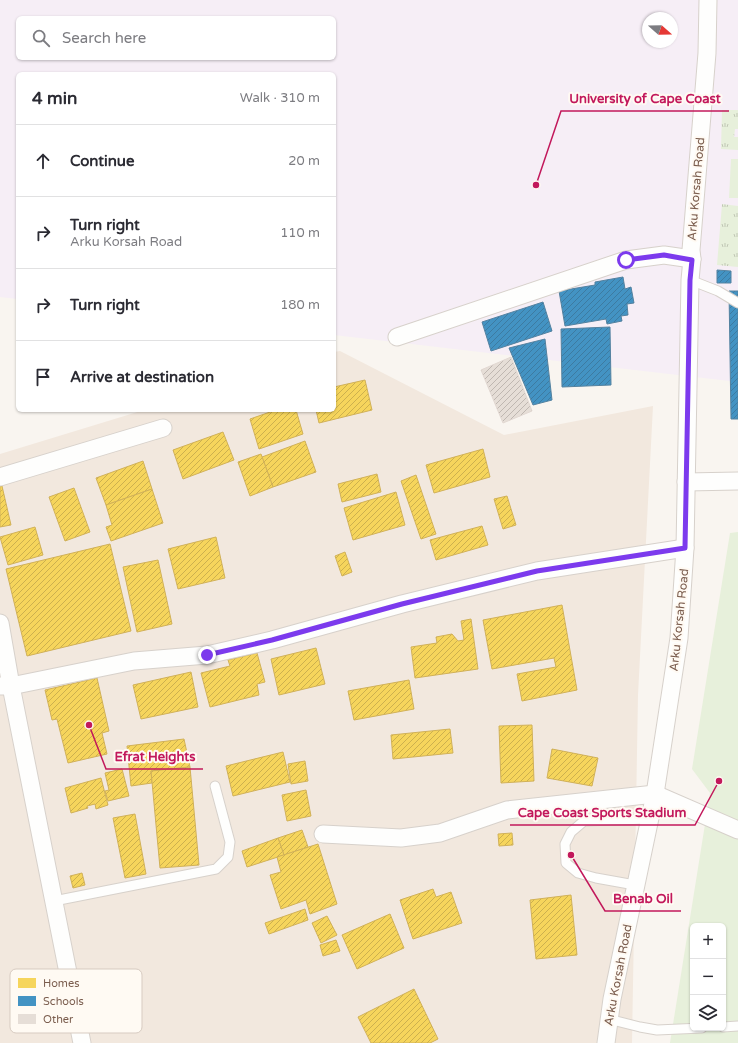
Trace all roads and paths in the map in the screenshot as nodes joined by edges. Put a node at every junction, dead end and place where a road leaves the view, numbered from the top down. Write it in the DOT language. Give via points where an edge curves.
graph roads {
  1 [pos="708,0"];
  2 [pos="692,260"];
  3 [pos="690,280"];
  4 [pos="738,303"];
  5 [pos="398,337"];
  6 [pos="164,428"];
  7 [pos="0,477"];
  8 [pos="738,481"];
  9 [pos="686,482"];
  10 [pos="685,548"];
  11 [pos="0,624"];
  12 [pos="5,686"];
  13 [pos="215,786"];
  14 [pos="654,794"];
  15 [pos="649,819"];
  16 [pos="738,830"];
  17 [pos="323,834"];
  18 [pos="635,885"];
  19 [pos="54,901"];
  20 [pos="67,969"];
  21 [pos="608,1019"];
  22 [pos="738,1026"];
  23 [pos="726,1027"];
  24 [pos="690,1029"];
  25 [pos="80,1033"];
  26 [pos="82,1043"];
  27 [pos="606,1043"];
  1 -- 2 [label="street, Arku Korsah Road" via="707,53"];
  2 -- 3 [label="street, Arku Korsah Road"];
  2 -- 5 [label="street" via="664,255 626,260"];
  3 -- 4 [label="lane" via="718,291"];
  3 -- 9 [label="street, Arku Korsah Road"];
  6 -- 7 [label="street"];
  8 -- 9 [label="street"];
  9 -- 10 [label="street, Arku Korsah Road"];
  10 -- 12 [label="street" via="537,571 207,655 134,661"];
  10 -- 14 [label="street, Arku Korsah Road" via="679,638"];
  11 -- 12 [label="street"];
  12 -- 19 [label="street"];
  13 -- 19 [label="lane" via="230,842 228,858 216,869"];
  14 -- 15 [label="street, Arku Korsah Road"];
  14 -- 16 [label="street"];
  14 -- 17 [label="street" via="507,810 440,833 401,838"];
  15 -- 18 [label="street, Arku Korsah Road"];
  15 -- 18 [label="lane" via="584,821 571,832 565,844 566,863 578,873"];
  18 -- 21 [label="street, Arku Korsah Road"];
  19 -- 20 [label="street"];
  21 -- 24 [label="lane" via="657,1030"];
  21 -- 27 [label="street, Arku Korsah Road"];
  22 -- 23 [label="lane"];
  25 -- 26 [label="street"];
}
